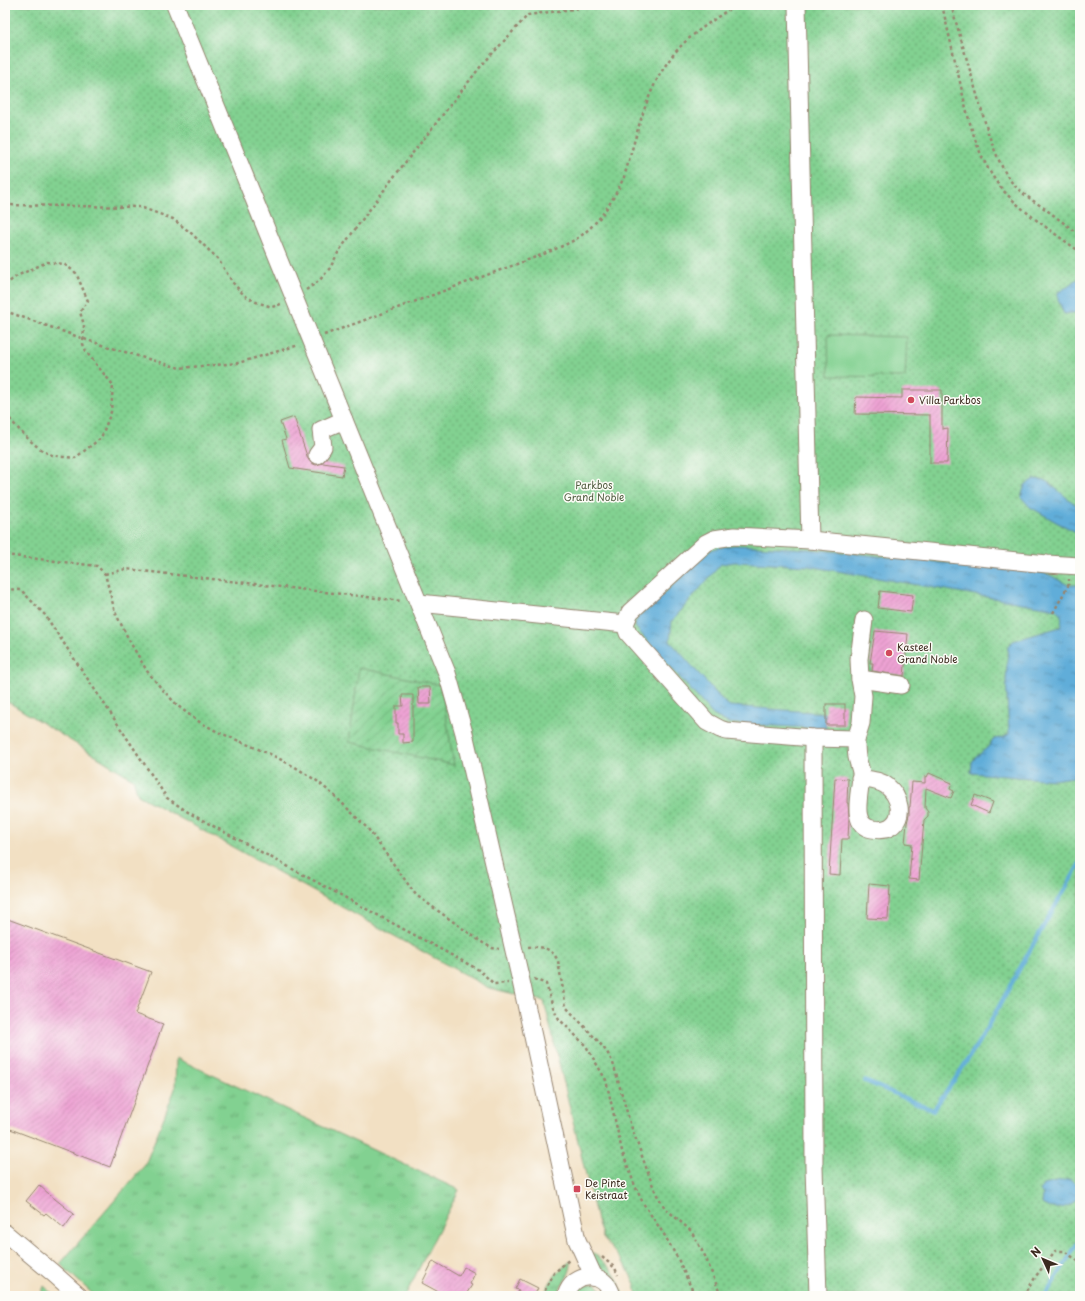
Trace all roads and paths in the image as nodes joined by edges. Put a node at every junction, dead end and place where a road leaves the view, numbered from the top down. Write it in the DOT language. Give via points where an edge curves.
graph roads {
  1 [pos="175,5"];
  2 [pos="603,5"];
  3 [pos="735,5"];
  4 [pos="797,5"];
  5 [pos="942,5"];
  6 [pos="951,5"];
  7 [pos="5,205"];
  8 [pos="1080,235"];
  9 [pos="1080,252"];
  10 [pos="5,285"];
  11 [pos="295,298"];
  12 [pos="5,311"];
  13 [pos="83,338"];
  14 [pos="312,340"];
  15 [pos="5,413"];
  16 [pos="344,420"];
  17 [pos="317,455"];
  18 [pos="810,540"];
  19 [pos="5,555"];
  20 [pos="1080,566"];
  21 [pos="105,574"];
  22 [pos="1069,584"];
  23 [pos="5,589"];
  24 [pos="419,603"];
  25 [pos="1053,613"];
  26 [pos="864,620"];
  27 [pos="625,624"];
  28 [pos="860,679"];
  29 [pos="901,685"];
  30 [pos="813,738"];
  31 [pos="856,739"];
  32 [pos="860,778"];
  33 [pos="513,948"];
  34 [pos="521,981"];
  35 [pos="5,1233"];
  36 [pos="576,1249"];
  37 [pos="1080,1259"];
  38 [pos="594,1277"];
  39 [pos="576,1280"];
  40 [pos="542,1295"];
  41 [pos="79,1296"];
  42 [pos="566,1296"];
  43 [pos="612,1296"];
  44 [pos="695,1296"];
  45 [pos="722,1296"];
  46 [pos="818,1296"];
  47 [pos="1024,1296"];
  1 -- 11 [label="street"];
  2 -- 11 [label="path" via="528,15 481,66 393,178 326,272"];
  3 -- 14 [label="path" via="679,48 667,64 650,93 619,188 603,212 575,240 544,254"];
  4 -- 18 [label="street"];
  5 -- 9 [label="path" via="971,129 980,153 998,184 1008,195"];
  6 -- 8 [label="path" via="989,136 1008,175 1015,187 1029,199"];
  7 -- 11 [label="path" via="140,207 173,219 191,233 218,260 244,295 272,307"];
  10 -- 13 [label="path" via="17,276 47,262 64,264 76,273 88,301 80,312 84,325"];
  11 -- 14 [label="street"];
  12 -- 13 [label="path"];
  13 -- 14 [label="path" via="180,368 238,363"];
  13 -- 15 [label="path" via="87,353 112,384 111,412 101,438 75,458 53,455 39,448"];
  14 -- 16 [label="street"];
  16 -- 17 [label="street" via="321,430 323,447"];
  16 -- 24 [label="street"];
  18 -- 20 [label="street"];
  18 -- 27 [label="street" via="734,536 710,541 633,609"];
  19 -- 21 [label="path" via="97,566"];
  21 -- 24 [label="path" via="126,569"];
  21 -- 33 [label="path" via="115,612 130,642 147,670 178,706 218,732 270,754 317,781 368,829 416,895 492,948"];
  22 -- 25 [label="path"];
  23 -- 34 [label="path" via="21,590 45,615 167,798 198,818 479,970 494,984"];
  24 -- 27 [label="street"];
  24 -- 33 [label="street" via="447,673 464,733"];
  26 -- 28 [label="street" via="859,659"];
  27 -- 30 [label="street" via="628,633 707,722 726,731"];
  28 -- 29 [label="street"];
  28 -- 31 [label="street" via="863,696 861,723"];
  30 -- 31 [label="street"];
  30 -- 46 [label="street" via="814,1167"];
  31 -- 32 [label="street"];
  33 -- 34 [label="street"];
  33 -- 45 [label="path" via="537,946 555,955 566,1007 597,1040 613,1063 637,1143 657,1195 665,1208 691,1231"];
  34 -- 36 [label="street"];
  34 -- 44 [label="path" via="536,979 546,984 559,1019 586,1046 606,1080 622,1151 635,1186 678,1259"];
  35 -- 41 [label="street"];
  36 -- 38 [label="street"];
  36 -- 39 [label="street"];
  36 -- 40 [label="path" via="554,1273"];
  37 -- 47 [label="path" via="1078,1261 1064,1251 1055,1251"];
  38 -- 39 [label="street"];
  38 -- 43 [label="street" via="606,1283"];
  39 -- 42 [label="street"];
}
